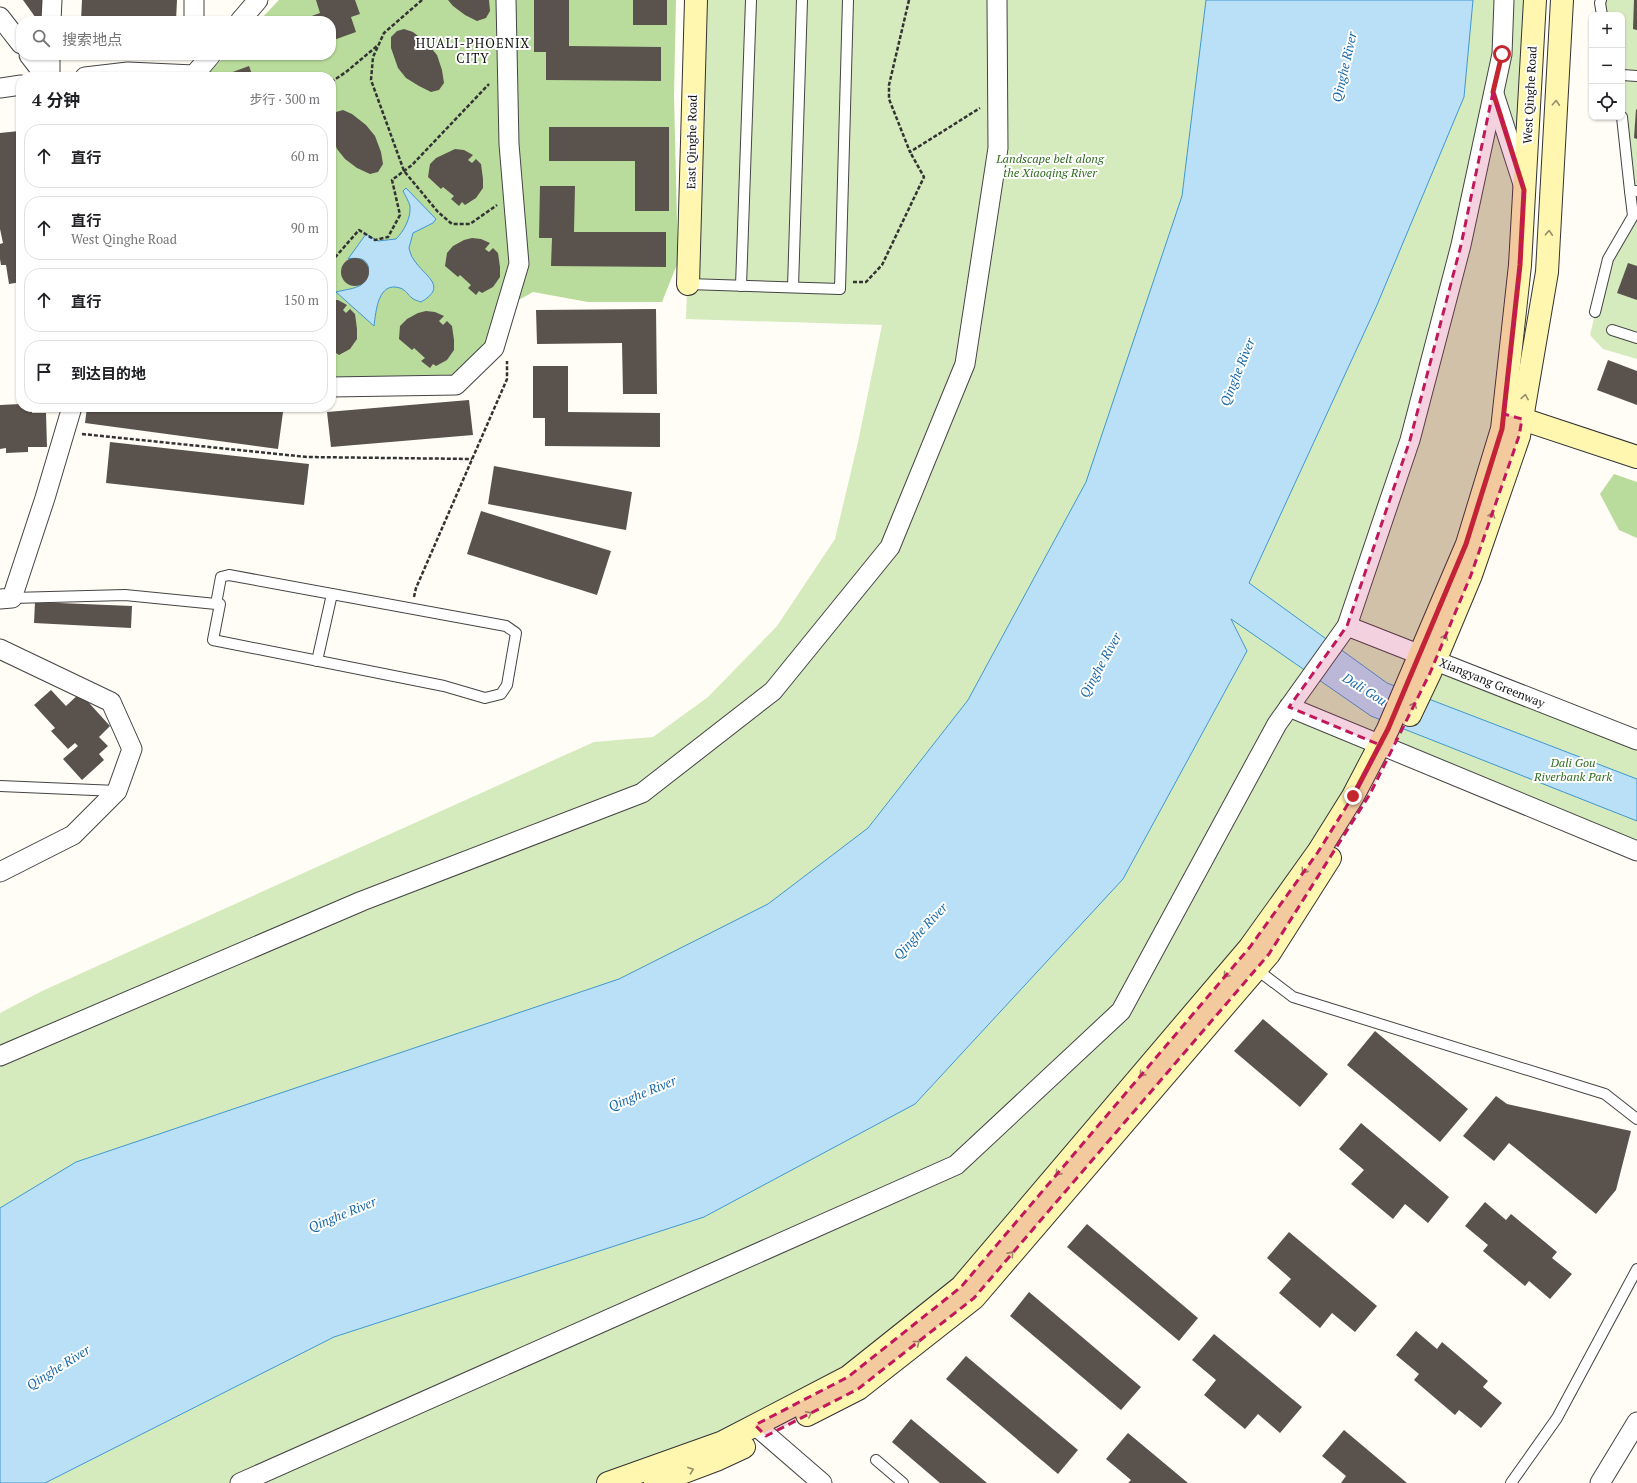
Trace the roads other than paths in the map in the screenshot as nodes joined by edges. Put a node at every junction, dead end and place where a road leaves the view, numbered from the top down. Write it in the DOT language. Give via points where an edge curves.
graph roads {
  1 [pos="52,0"];
  2 [pos="194,0"];
  3 [pos="258,0"];
  4 [pos="506,0"];
  5 [pos="696,0"];
  6 [pos="751,0"];
  7 [pos="802,0"];
  8 [pos="848,0"];
  9 [pos="997,0"];
  10 [pos="1504,0"];
  11 [pos="1535,0"];
  12 [pos="1562,0"];
  13 [pos="1601,0"];
  14 [pos="1602,12"];
  15 [pos="51,16"];
  16 [pos="194,16"];
  17 [pos="244,16"];
  18 [pos="0,17"];
  19 [pos="16,38"];
  20 [pos="33,60"];
  21 [pos="50,60"];
  22 [pos="194,60"];
  23 [pos="207,60"];
  24 [pos="42,72"];
  25 [pos="50,72"];
  26 [pos="194,72"];
  27 [pos="197,72"];
  28 [pos="1625,75"];
  29 [pos="1637,76"];
  30 [pos="16,86"];
  31 [pos="0,88"];
  32 [pos="1493,92"];
  33 [pos="1622,120"];
  34 [pos="1524,190"];
  35 [pos="1634,191"];
  36 [pos="688,284"];
  37 [pos="741,286"];
  38 [pos="793,287"];
  39 [pos="1595,312"];
  40 [pos="1612,330"];
  41 [pos="1637,338"];
  42 [pos="336,387"];
  43 [pos="71,412"];
  44 [pos="1509,421"];
  45 [pos="1637,457"];
  46 [pos="332,594"];
  47 [pos="6,598"];
  48 [pos="216,604"];
  49 [pos="1343,632"];
  50 [pos="0,649"];
  51 [pos="317,661"];
  52 [pos="1425,663"];
  53 [pos="1292,703"];
  54 [pos="1637,740"];
  55 [pos="1390,741"];
  56 [pos="0,786"];
  57 [pos="117,791"];
  58 [pos="1637,851"];
  59 [pos="0,872"];
  60 [pos="1256,969"];
  61 [pos="0,1056"];
  62 [pos="1637,1119"];
  63 [pos="1637,1269"];
  64 [pos="1637,1422"];
  65 [pos="760,1430"];
  66 [pos="876,1460"];
  67 [pos="240,1483"];
  68 [pos="608,1483"];
  69 [pos="655,1483"];
  70 [pos="822,1483"];
  71 [pos="903,1483"];
  72 [pos="1511,1483"];
  73 [pos="1600,1483"];
  1 -- 15 [label="street"];
  2 -- 16 [label="street"];
  3 -- 17 [label="street"];
  4 -- 42 [label="street" via="510,144 519,264 494,348 456,385"];
  5 -- 36 [label="main road, East Qinghe Road"];
  6 -- 37 [label="lane"];
  7 -- 38 [label="lane"];
  8 -- 38 [label="lane" via="840,289"];
  9 -- 61 [label="street" via="998,148 965,364 890,547 773,691 642,794 362,901"];
  10 -- 32 [label="street" via="1502,54"];
  11 -- 34 [label="main road, West Qinghe Road"];
  44 -- 12 [label="main road, one-way" via="1547,272"];
  13 -- 14 [label="lane"];
  18 -- 19 [label="street"];
  20 -- 24 [label="street"];
  21 -- 25 [label="street"];
  22 -- 26 [label="street"];
  23 -- 27 [label="street"];
  28 -- 29 [label="lane"];
  30 -- 31 [label="street"];
  32 -- 34 [label="street"];
  32 -- 49 [label="street" via="1461,245 1410,440"];
  33 -- 35 [label="lane"];
  34 -- 44 [label="main road, West Qinghe Road"];
  35 -- 39 [label="lane" via="1633,216 1608,259"];
  36 -- 37 [label="lane"];
  37 -- 38 [label="lane"];
  40 -- 41 [label="lane"];
  43 -- 47 [label="street" via="45,498"];
  44 -- 45 [label="main road"];
  44 -- 52 [label="main road"];
  46 -- 48 [label="lane" via="229,575 220,577"];
  46 -- 51 [label="lane"];
  46 -- 51 [label="lane" via="506,626 516,633 507,685 502,694 485,698 444,686"];
  47 -- 48 [label="lane" via="125,595"];
  48 -- 51 [label="lane" via="220,604 213,640"];
  49 -- 52 [label="street, Xiangyang Greenway"];
  49 -- 53 [label="street"];
  50 -- 57 [label="street" via="111,702 132,749"];
  52 -- 54 [label="street, Xiangyang Greenway"];
  52 -- 55 [label="main road"];
  53 -- 55 [label="street"];
  53 -- 67 [label="street" via="1276,724 1121,1011 956,1165"];
  55 -- 58 [label="street"];
  55 -- 60 [label="main road" via="1370,794 1269,954"];
  55 -- 65 [label="main road, one-way" via="1318,852 1250,947 961,1287 848,1377"];
  56 -- 57 [label="lane"];
  57 -- 59 [label="street" via="73,835"];
  60 -- 62 [label="lane" via="1293,997 1605,1094"];
  65 -- 60 [label="main road, one-way" via="858,1389 974,1298"];
  63 -- 72 [label="lane" via="1557,1418"];
  64 -- 73 [label="street"];
  65 -- 68 [label="main road"];
  69 -- 65 [label="main road, one-way" via="716,1460"];
  65 -- 70 [label="street"];
  66 -- 71 [label="lane"];
}
